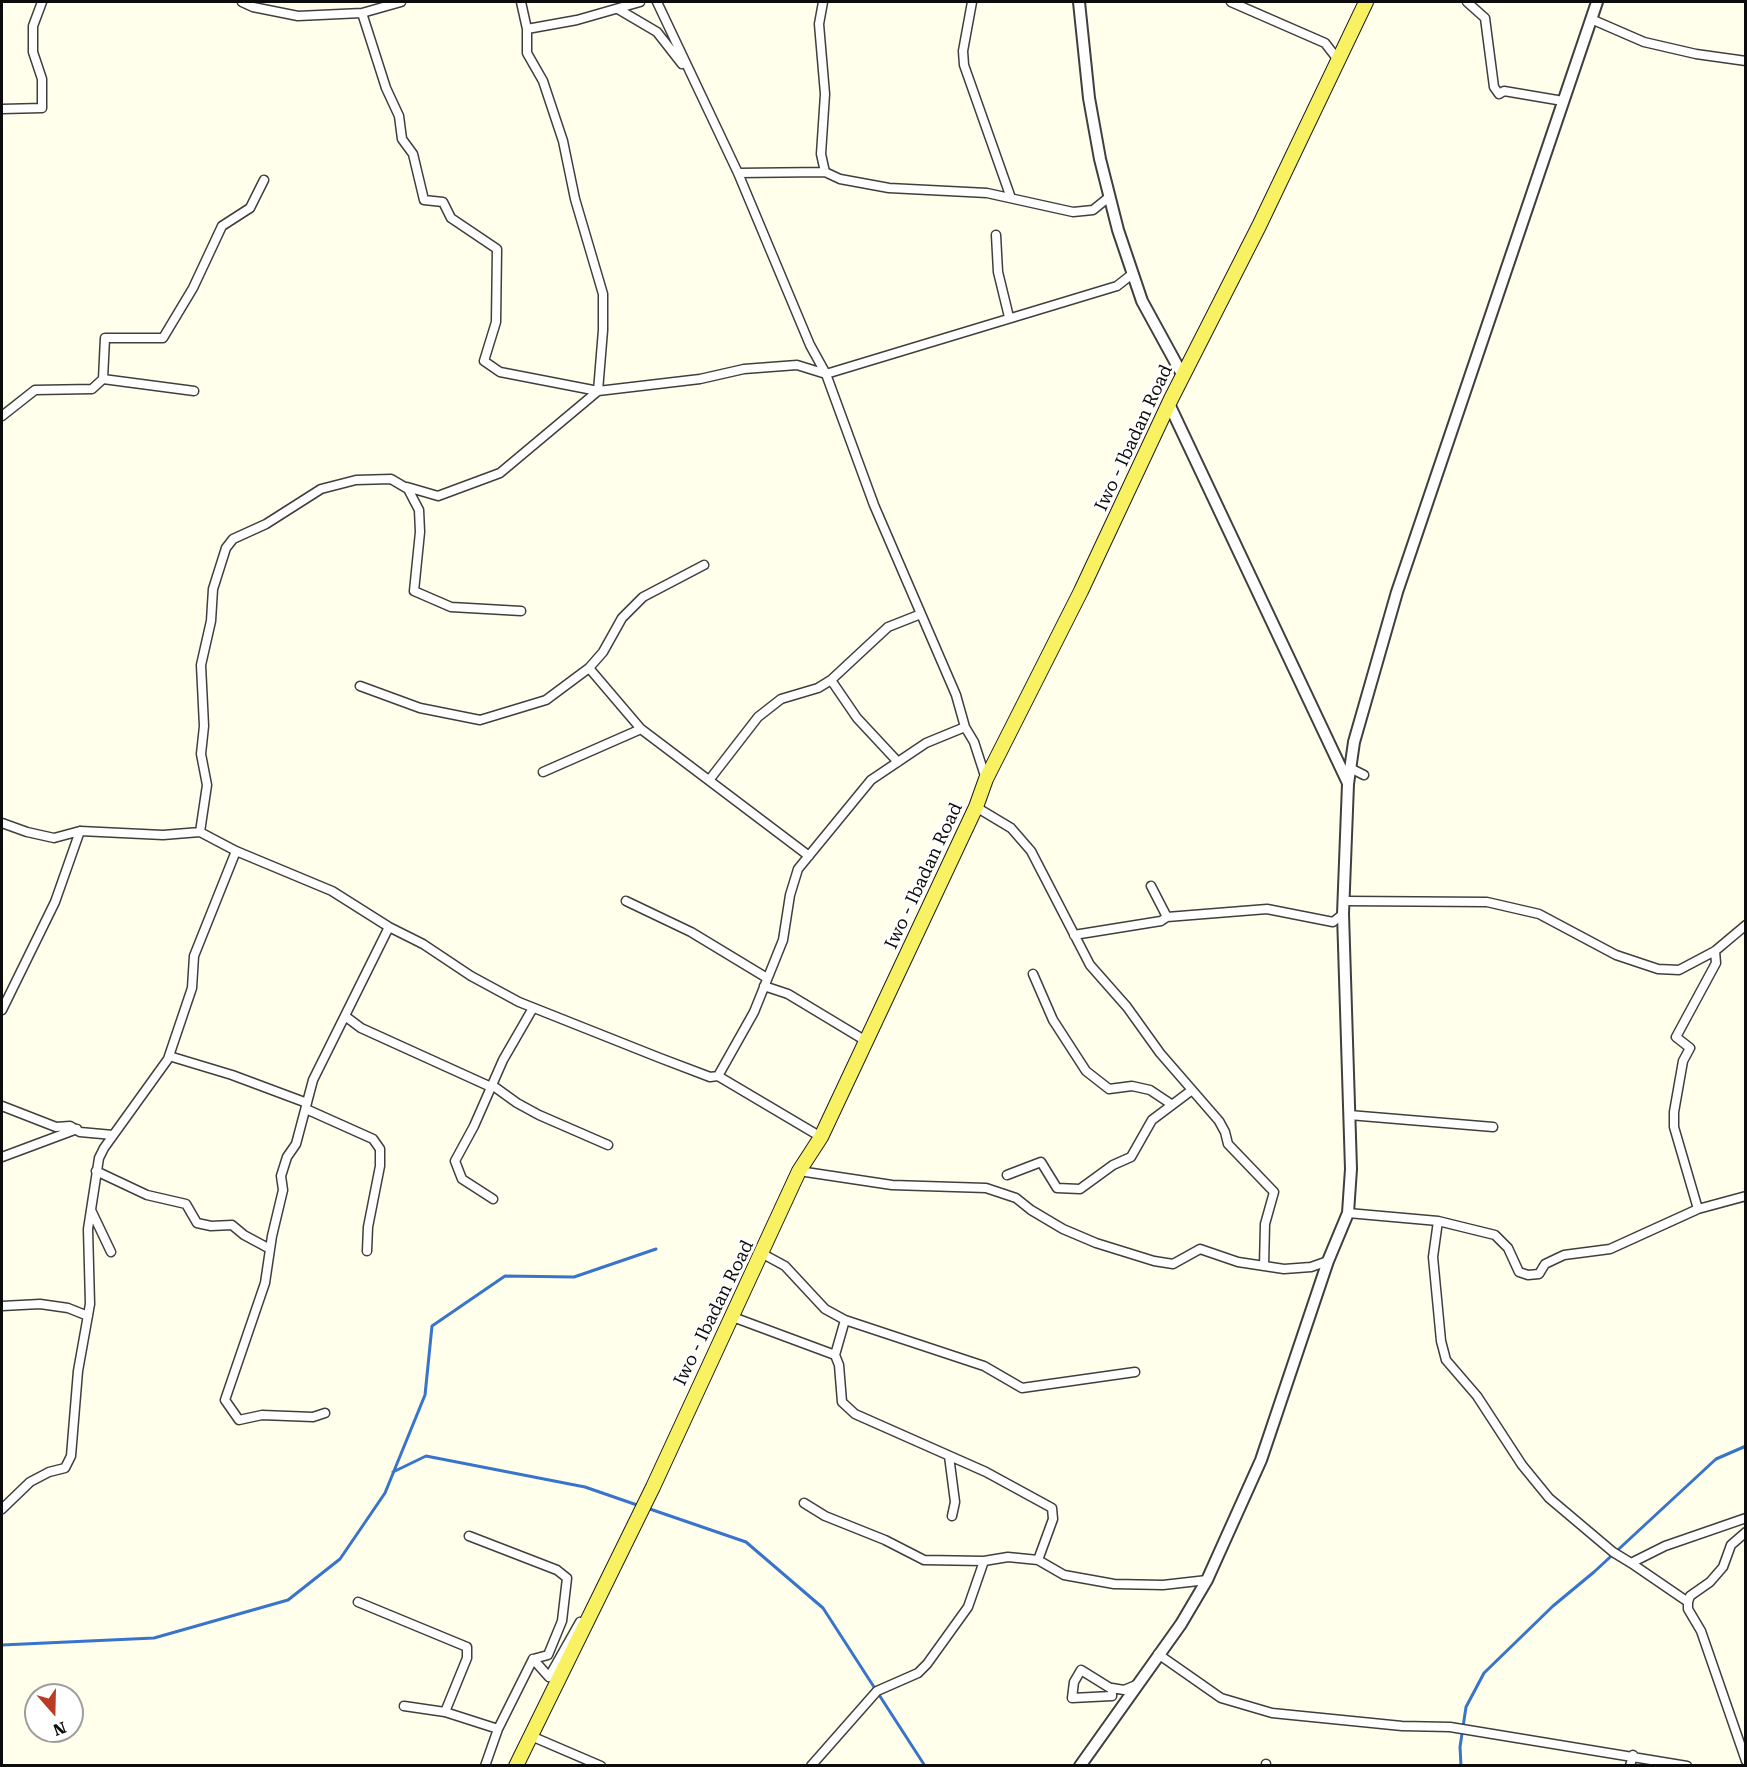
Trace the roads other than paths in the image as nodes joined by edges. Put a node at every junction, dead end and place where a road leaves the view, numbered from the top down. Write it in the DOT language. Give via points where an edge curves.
graph roads {
  1 [pos="42,2"];
  2 [pos="242,2"];
  3 [pos="401,2"];
  4 [pos="521,2"];
  5 [pos="640,2"];
  6 [pos="657,2"];
  7 [pos="823,2"];
  8 [pos="972,2"];
  9 [pos="1079,2"];
  10 [pos="1231,2"];
  11 [pos="1366,2"];
  12 [pos="1467,2"];
  13 [pos="1597,2"];
  14 [pos="618,9"];
  15 [pos="362,13"];
  16 [pos="1591,19"];
  17 [pos="527,29"];
  18 [pos="1339,61"];
  19 [pos="1746,61"];
  20 [pos="689,71"];
  21 [pos="1563,101"];
  22 [pos="2,109"];
  23 [pos="738,172"];
  24 [pos="825,172"];
  25 [pos="264,180"];
  26 [pos="1110,197"];
  27 [pos="1011,198"];
  28 [pos="996,235"];
  29 [pos="1131,275"];
  30 [pos="1009,317"];
  31 [pos="826,374"];
  32 [pos="1183,376"];
  33 [pos="103,379"];
  34 [pos="598,390"];
  35 [pos="194,391"];
  36 [pos="1169,404"];
  37 [pos="2,416"];
  38 [pos="402,486"];
  39 [pos="704,566"];
  40 [pos="521,611"];
  41 [pos="921,614"];
  42 [pos="589,668"];
  43 [pos="831,680"];
  44 [pos="360,686"];
  45 [pos="965,727"];
  46 [pos="641,729"];
  47 [pos="898,762"];
  48 [pos="1350,768"];
  49 [pos="543,772"];
  50 [pos="1364,776"];
  51 [pos="710,779"];
  52 [pos="986,779"];
  53 [pos="1348,784"];
  54 [pos="976,807"];
  55 [pos="2,823"];
  56 [pos="80,831"];
  57 [pos="200,832"];
  58 [pos="236,851"];
  59 [pos="809,856"];
  60 [pos="1151,886"];
  61 [pos="626,901"];
  62 [pos="1345,901"];
  63 [pos="1343,914"];
  64 [pos="1167,917"];
  65 [pos="1746,925"];
  66 [pos="389,927"];
  67 [pos="1074,935"];
  68 [pos="1714,951"];
  69 [pos="1033,974"];
  70 [pos="765,982"];
  71 [pos="532,1008"];
  72 [pos="2,1010"];
  73 [pos="345,1016"];
  74 [pos="866,1041"];
  75 [pos="170,1056"];
  76 [pos="718,1076"];
  77 [pos="492,1086"];
  78 [pos="1192,1089"];
  79 [pos="1171,1104"];
  80 [pos="2,1106"];
  81 [pos="306,1106"];
  82 [pos="1349,1115"];
  83 [pos="1493,1127"];
  84 [pos="77,1129"];
  85 [pos="113,1136"];
  86 [pos="821,1137"];
  87 [pos="608,1145"];
  88 [pos="2,1156"];
  89 [pos="96,1171"];
  90 [pos="799,1171"];
  91 [pos="1007,1175"];
  92 [pos="1746,1196"];
  93 [pos="494,1199"];
  94 [pos="1698,1209"];
  95 [pos="91,1210"];
  96 [pos="1348,1213"];
  97 [pos="1438,1221"];
  98 [pos="270,1249"];
  99 [pos="367,1251"];
  100 [pos="111,1252"];
  101 [pos="763,1254"];
  102 [pos="1328,1261"];
  103 [pos="1264,1266"];
  104 [pos="2,1306"];
  105 [pos="88,1316"];
  106 [pos="730,1316"];
  107 [pos="845,1320"];
  108 [pos="835,1355"];
  109 [pos="1135,1372"];
  110 [pos="324,1413"];
  111 [pos="949,1455"];
  112 [pos="804,1503"];
  113 [pos="2,1509"];
  114 [pos="952,1516"];
  115 [pos="1746,1518"];
  116 [pos="634,1524"];
  117 [pos="1746,1532"];
  118 [pos="469,1536"];
  119 [pos="1038,1560"];
  120 [pos="984,1561"];
  121 [pos="1631,1563"];
  122 [pos="1207,1580"];
  123 [pos="358,1602"];
  124 [pos="1688,1602"];
  125 [pos="1158,1654"];
  126 [pos="533,1659"];
  127 [pos="1136,1685"];
  128 [pos="1112,1688"];
  129 [pos="404,1706"];
  130 [pos="445,1712"];
  131 [pos="498,1729"];
  132 [pos="531,1736"];
  133 [pos="1633,1755"];
  134 [pos="1746,1761"];
  135 [pos="485,1766"];
  136 [pos="516,1766"];
  137 [pos="601,1766"];
  138 [pos="811,1766"];
  139 [pos="1080,1766"];
  140 [pos="1630,1766"];
  141 [pos="1687,1766"];
  1 -- 22 [label="street" via="33,26 33,52 42,79 42,108"];
  2 -- 15 [label="street" via="298,16"];
  3 -- 15 [label="street"];
  4 -- 17 [label="street"];
  5 -- 14 [label="street"];
  6 -- 20 [label="street"];
  7 -- 24 [label="street" via="819,24 825,94 821,154"];
  8 -- 27 [label="street" via="964,65"];
  9 -- 26 [label="street" via="1089,98"];
  10 -- 18 [label="street" via="1324,43"];
  11 -- 18 [label="main road, Iwo - Ibadan Road"];
  12 -- 21 [label="street" via="1485,18 1494,87 1500,93"];
  13 -- 16 [label="street"];
  14 -- 17 [label="street"];
  14 -- 20 [label="street" via="657,32"];
  15 -- 34 [label="street" via="399,116 402,139 413,154 424,200 443,202 451,218 497,249 496,322 484,361 500,372"];
  16 -- 19 [label="street" via="1644,42"];
  16 -- 21 [label="street"];
  17 -- 34 [label="street" via="527,54 543,81 562,141 603,294"];
  18 -- 32 [label="main road, Iwo - Ibadan Road"];
  20 -- 23 [label="street"];
  21 -- 48 [label="street" via="1397,592"];
  23 -- 24 [label="street"];
  23 -- 31 [label="street" via="810,345"];
  24 -- 27 [label="street" via="840,179 889,188 987,193"];
  25 -- 33 [label="street" via="250,208 222,226 193,288 163,338 105,338"];
  26 -- 27 [label="street" via="1093,210 1073,212"];
  26 -- 29 [label="street"];
  28 -- 30 [label="street" via="998,272"];
  29 -- 30 [label="street" via="1117,286"];
  29 -- 32 [label="street"];
  30 -- 31 [label="street"];
  31 -- 34 [label="street" via="797,365"];
  31 -- 41 [label="street" via="874,505"];
  32 -- 36 [label="main road, Iwo - Ibadan Road"];
  33 -- 35 [label="street"];
  33 -- 37 [label="street" via="92,389 35,390"];
  34 -- 38 [label="street" via="500,473 438,496"];
  36 -- 52 [label="main road, Iwo - Ibadan Road"];
  36 -- 53 [label="street"];
  38 -- 40 [label="street" via="419,510 414,591 451,607"];
  38 -- 57 [label="street" via="392,479 321,489 266,524 233,539 226,548 213,589 211,621 201,665 201,754 207,786"];
  39 -- 42 [label="street" via="643,597 622,618"];
  41 -- 43 [label="street" via="888,627"];
  41 -- 45 [label="street" via="956,695"];
  42 -- 44 [label="street" via="546,700 480,720 420,708"];
  42 -- 46 [label="street"];
  43 -- 47 [label="street" via="857,718"];
  43 -- 51 [label="street" via="781,699 758,717"];
  45 -- 47 [label="street" via="926,743"];
  45 -- 52 [label="street"];
  46 -- 49 [label="street"];
  46 -- 51 [label="street"];
  47 -- 59 [label="street" via="871,780"];
  48 -- 50 [label="street"];
  48 -- 53 [label="street"];
  51 -- 59 [label="street"];
  52 -- 54 [label="main road, Iwo - Ibadan Road"];
  53 -- 62 [label="street"];
  54 -- 67 [label="street" via="1011,828 1031,851"];
  54 -- 74 [label="main road, Iwo - Ibadan Road"];
  55 -- 56 [label="street" via="54,838"];
  56 -- 57 [label="street" via="163,835"];
  56 -- 72 [label="street" via="55,903"];
  57 -- 58 [label="street"];
  58 -- 66 [label="street" via="332,891"];
  58 -- 75 [label="street" via="194,956 192,988"];
  59 -- 70 [label="street" via="798,869 783,940"];
  60 -- 64 [label="street"];
  61 -- 70 [label="street" via="691,932"];
  62 -- 63 [label="street"];
  62 -- 68 [label="street" via="1487,902 1539,915 1616,955 1658,969 1679,970"];
  63 -- 64 [label="street" via="1333,922 1267,909"];
  63 -- 82 [label="street"];
  64 -- 67 [label="street"];
  65 -- 68 [label="street"];
  66 -- 71 [label="street"];
  66 -- 73 [label="street"];
  67 -- 78 [label="street" via="1090,965"];
  68 -- 94 [label="street" via="1716,963 1676,1037 1690,1048 1683,1061 1674,1127"];
  69 -- 79 [label="street" via="1053,1020 1086,1071 1109,1089 1132,1086 1149,1090"];
  70 -- 74 [label="street"];
  70 -- 76 [label="street" via="754,1012"];
  71 -- 76 [label="street" via="710,1077"];
  71 -- 77 [label="street"];
  73 -- 77 [label="street" via="361,1028"];
  73 -- 81 [label="street" via="313,1080"];
  74 -- 86 [label="main road, Iwo - Ibadan Road"];
  75 -- 81 [label="street" via="232,1075"];
  75 -- 85 [label="street"];
  76 -- 86 [label="street"];
  77 -- 87 [label="street" via="539,1115"];
  77 -- 93 [label="street" via="455,1161 462,1179"];
  78 -- 79 [label="street"];
  78 -- 103 [label="street" via="1219,1121 1228,1144 1274,1192 1265,1224"];
  79 -- 91 [label="street" via="1152,1120 1131,1157 1080,1190 1057,1188 1041,1161"];
  80 -- 84 [label="street" via="49,1125"];
  81 -- 98 [label="street" via="296,1144 286,1157 281,1176 283,1190"];
  81 -- 99 [label="street" via="373,1139 380,1149"];
  82 -- 83 [label="street"];
  82 -- 96 [label="street"];
  84 -- 85 [label="street"];
  84 -- 88 [label="street"];
  85 -- 89 [label="street"];
  86 -- 90 [label="main road, Iwo - Ibadan Road"];
  89 -- 95 [label="street"];
  89 -- 98 [label="street" via="147,1195 186,1204 197,1223 232,1225"];
  90 -- 101 [label="main road, Iwo - Ibadan Road"];
  90 -- 103 [label="street" via="892,1185 986,1188 1016,1198 1063,1229 1154,1261 1173,1264 1200,1249"];
  92 -- 94 [label="street"];
  94 -- 97 [label="street" via="1610,1249 1564,1255 1545,1264 1539,1274 1528,1275 1519,1272 1508,1248 1495,1235"];
  95 -- 100 [label="street"];
  95 -- 105 [label="street"];
  96 -- 97 [label="street"];
  96 -- 102 [label="street"];
  97 -- 121 [label="street" via="1433,1257 1446,1360 1477,1396 1522,1465 1549,1498"];
  98 -- 110 [label="street" via="265,1283 226,1395 226,1405 239,1420 262,1415 313,1417"];
  101 -- 106 [label="main road, Iwo - Ibadan Road"];
  101 -- 107 [label="street" via="785,1266 825,1309"];
  102 -- 103 [label="street" via="1311,1267"];
  102 -- 122 [label="street" via="1261,1460"];
  104 -- 105 [label="street" via="59,1306"];
  105 -- 113 [label="street" via="70,1456 65,1467 30,1482"];
  106 -- 108 [label="street"];
  106 -- 116 [label="main road, Iwo - Ibadan Road"];
  107 -- 108 [label="street"];
  107 -- 109 [label="street" via="984,1366 1022,1388"];
  108 -- 111 [label="street" via="846,1407"];
  111 -- 114 [label="street" via="955,1502"];
  111 -- 119 [label="street" via="1053,1508 1053,1519"];
  112 -- 120 [label="street" via="924,1560"];
  115 -- 121 [label="street" via="1665,1546"];
  116 -- 126 [label="street" via="549,1677"];
  116 -- 132 [label="main road, Iwo - Ibadan Road"];
  117 -- 124 [label="street" via="1731,1545 1723,1567"];
  118 -- 126 [label="street" via="557,1570 567,1578 562,1621 548,1655"];
  119 -- 120 [label="street" via="1008,1557"];
  119 -- 122 [label="street" via="1064,1575 1114,1584 1163,1585"];
  120 -- 138 [label="street" via="968,1606 927,1664 918,1674 877,1691"];
  121 -- 124 [label="street"];
  122 -- 125 [label="street"];
  123 -- 130 [label="street" via="467,1647 467,1658"];
  124 -- 134 [label="street"];
  125 -- 127 [label="street"];
  125 -- 133 [label="street" via="1221,1698 1272,1713 1450,1727"];
  126 -- 131 [label="street"];
  127 -- 128 [label="street" via="1124,1690"];
  127 -- 139 [label="street"];
  128 -- 128 [label="street" via="1112,1696 1072,1698 1081,1670"];
  129 -- 130 [label="street"];
  130 -- 131 [label="street"];
  131 -- 135 [label="street"];
  132 -- 136 [label="main road, Iwo - Ibadan Road"];
  132 -- 137 [label="street"];
  133 -- 140 [label="street"];
  133 -- 141 [label="street"];
}
